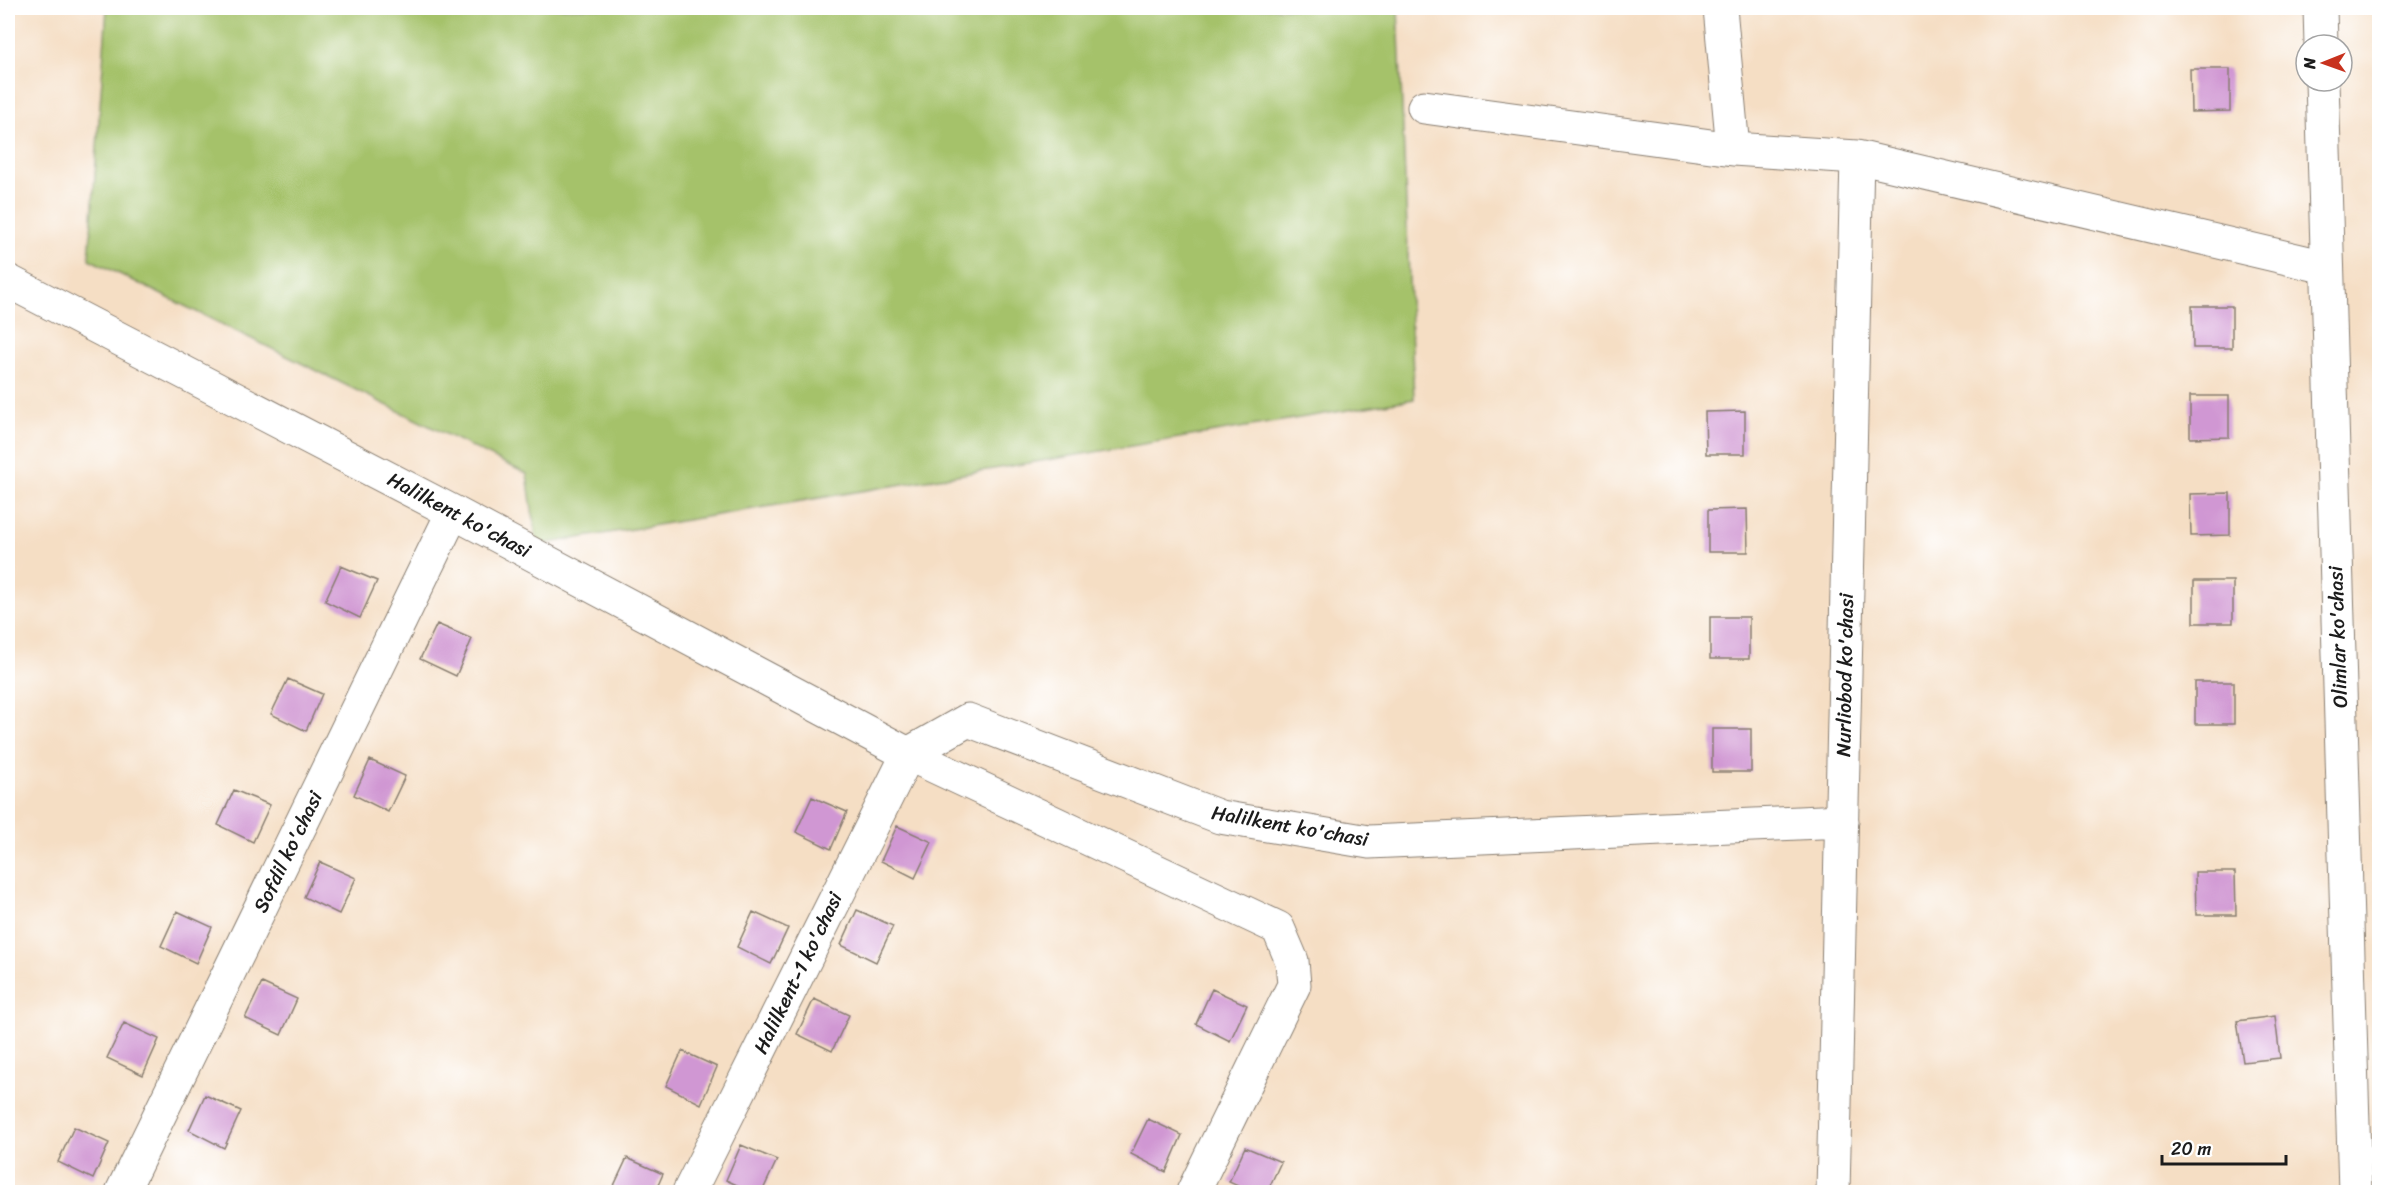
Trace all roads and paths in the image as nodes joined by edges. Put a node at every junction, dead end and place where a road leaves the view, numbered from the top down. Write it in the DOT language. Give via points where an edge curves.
graph roads {
  1 [pos="1720,8"];
  2 [pos="2320,8"];
  3 [pos="2321,33"];
  4 [pos="2322,93"];
  5 [pos="1424,107"];
  6 [pos="1733,149"];
  7 [pos="1857,157"];
  8 [pos="2326,267"];
  9 [pos="8,281"];
  10 [pos="453,512"];
  11 [pos="908,754"];
  12 [pos="1842,821"];
  13 [pos="122,1192"];
  14 [pos="689,1192"];
  15 [pos="1193,1192"];
  16 [pos="1833,1192"];
  17 [pos="2355,1192"];
  1 -- 6 [label="street"];
  2 -- 3 [label="street"];
  4 -- 8 [label="street, Olimlar ko'chasi"];
  5 -- 6 [label="street"];
  6 -- 7 [label="street"];
  7 -- 8 [label="street"];
  7 -- 12 [label="street, Nurliobod ko'chasi"];
  8 -- 17 [label="street, Olimlar ko'chasi"];
  9 -- 10 [label="street, Halilkent ko'chasi"];
  10 -- 11 [label="street, Halilkent ko'chasi"];
  10 -- 13 [label="street, Sofdil ko'chasi"];
  11 -- 12 [label="street, Halilkent ko'chasi" via="968,720 1220,818 1370,842"];
  11 -- 14 [label="street, Halilkent-1 ko'chasi"];
  11 -- 15 [label="street, Halilkent ko'chasi" via="1278,928 1292,961 1294,985"];
  12 -- 16 [label="street, Nurliobod ko'chasi"];
}
